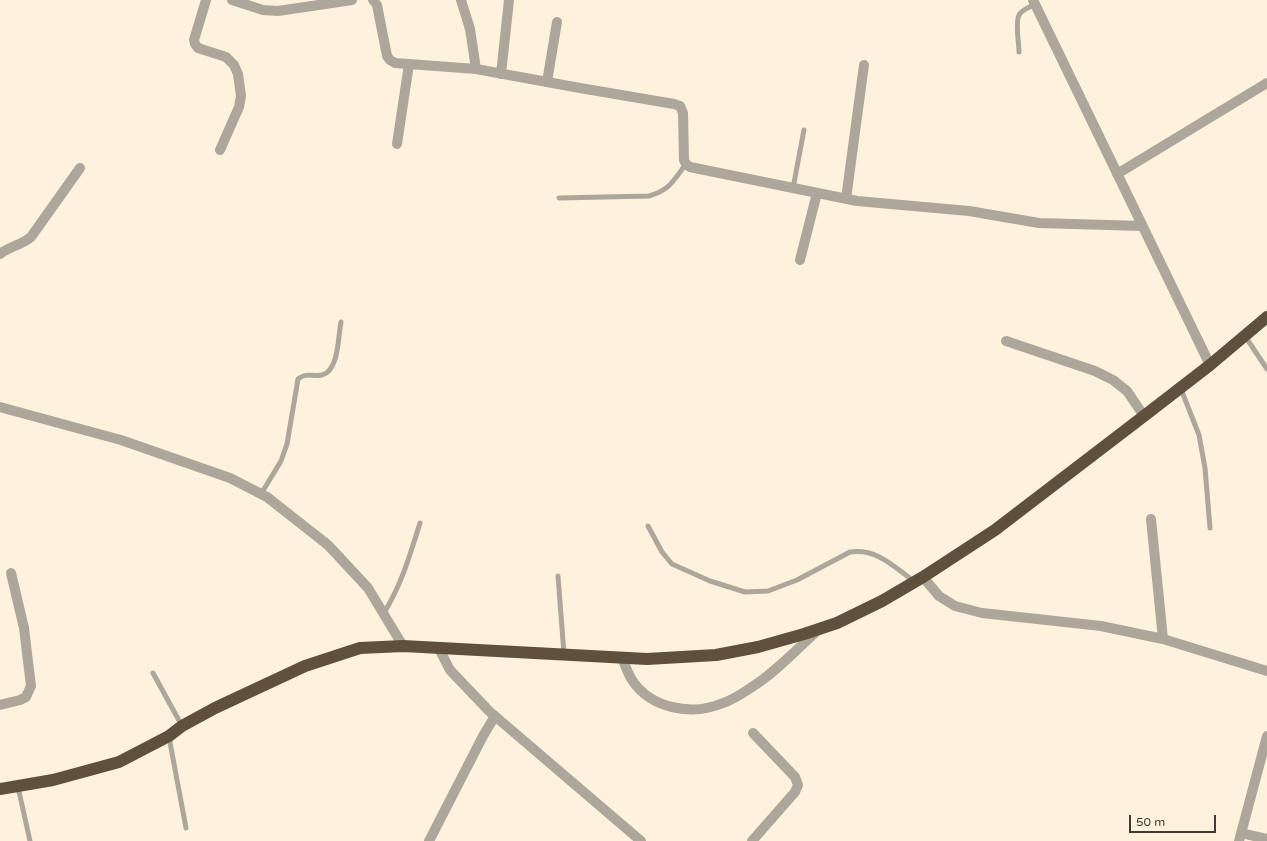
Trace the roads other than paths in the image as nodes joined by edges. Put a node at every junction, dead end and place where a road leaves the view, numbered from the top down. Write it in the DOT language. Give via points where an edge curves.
graph roads {
  1 [pos="206,0"];
  2 [pos="232,0"];
  3 [pos="352,0"];
  4 [pos="373,0"];
  5 [pos="461,0"];
  6 [pos="509,0"];
  7 [pos="1034,2"];
  8 [pos="557,22"];
  9 [pos="1019,52"];
  10 [pos="409,64"];
  11 [pos="864,65"];
  12 [pos="476,69"];
  13 [pos="501,74"];
  14 [pos="547,82"];
  15 [pos="1267,83"];
  16 [pos="804,130"];
  17 [pos="397,144"];
  18 [pos="220,150"];
  19 [pos="686,164"];
  20 [pos="80,168"];
  21 [pos="1117,174"];
  22 [pos="793,188"];
  23 [pos="817,193"];
  24 [pos="559,198"];
  25 [pos="846,199"];
  26 [pos="1142,226"];
  27 [pos="0,254"];
  28 [pos="800,260"];
  29 [pos="1267,317"];
  30 [pos="340,322"];
  31 [pos="1244,335"];
  32 [pos="1006,342"];
  33 [pos="1210,365"];
  34 [pos="1267,369"];
  35 [pos="1180,388"];
  36 [pos="0,407"];
  37 [pos="1144,416"];
  38 [pos="261,494"];
  39 [pos="1151,519"];
  40 [pos="420,523"];
  41 [pos="648,526"];
  42 [pos="1210,528"];
  43 [pos="11,574"];
  44 [pos="558,576"];
  45 [pos="919,579"];
  46 [pos="384,613"];
  47 [pos="818,629"];
  48 [pos="1163,639"];
  49 [pos="404,646"];
  50 [pos="438,647"];
  51 [pos="564,654"];
  52 [pos="622,658"];
  53 [pos="1267,671"];
  54 [pos="153,673"];
  55 [pos="0,705"];
  56 [pos="495,716"];
  57 [pos="182,726"];
  58 [pos="753,733"];
  59 [pos="169,736"];
  60 [pos="1267,736"];
  61 [pos="18,786"];
  62 [pos="0,789"];
  63 [pos="186,828"];
  64 [pos="1240,837"];
  65 [pos="1267,839"];
  66 [pos="30,841"];
  67 [pos="429,841"];
  68 [pos="641,841"];
  69 [pos="752,841"];
  1 -- 18 [label="street" via="195,44 198,48 226,57 234,66 238,74 241,96 239,108"];
  2 -- 3 [label="street" via="263,10 278,11"];
  4 -- 10 [label="street" via="377,5 387,56 395,63"];
  5 -- 12 [label="street" via="470,29"];
  6 -- 13 [label="street"];
  7 -- 9 [label="lane" via="1019,15"];
  7 -- 21 [label="street"];
  8 -- 14 [label="street"];
  10 -- 12 [label="street"];
  10 -- 17 [label="street"];
  11 -- 25 [label="street"];
  12 -- 13 [label="street"];
  13 -- 14 [label="street"];
  14 -- 19 [label="street" via="680,106 684,112"];
  15 -- 21 [label="street"];
  16 -- 22 [label="lane"];
  19 -- 22 [label="street" via="698,169"];
  19 -- 24 [label="lane" via="670,185 661,192 649,196"];
  20 -- 27 [label="street" via="31,237"];
  21 -- 26 [label="street"];
  22 -- 23 [label="street"];
  23 -- 25 [label="street"];
  23 -- 28 [label="street"];
  25 -- 26 [label="street" via="969,211 1039,223"];
  26 -- 33 [label="street"];
  29 -- 31 [label="highway"];
  30 -- 38 [label="lane" via="335,362 329,372 322,375 303,375 298,379 287,444 281,461"];
  31 -- 33 [label="highway"];
  31 -- 34 [label="lane"];
  32 -- 37 [label="street" via="1095,371 1113,380 1127,391"];
  33 -- 35 [label="highway"];
  35 -- 37 [label="highway"];
  35 -- 42 [label="lane" via="1199,435 1205,468"];
  36 -- 38 [label="street" via="121,440 230,478"];
  37 -- 45 [label="highway" via="994,530"];
  38 -- 46 [label="street" via="328,545 368,588"];
  39 -- 48 [label="street"];
  40 -- 46 [label="lane" via="403,575"];
  41 -- 45 [label="lane" via="662,552 672,564 710,581 745,592 768,591 797,580 850,552 860,550 878,555"];
  43 -- 55 [label="street" via="24,628 31,686 26,697"];
  44 -- 51 [label="lane"];
  45 -- 47 [label="highway" via="882,601 837,623"];
  45 -- 48 [label="street" via="955,606 982,613 1101,626"];
  46 -- 49 [label="street"];
  47 -- 52 [label="highway" via="758,647 716,655"];
  47 -- 52 [label="street" via="753,687 723,704 700,709 675,708 642,693 631,680"];
  48 -- 53 [label="street"];
  49 -- 50 [label="highway"];
  49 -- 57 [label="highway" via="360,648 305,666"];
  50 -- 51 [label="highway"];
  50 -- 56 [label="street" via="450,670"];
  51 -- 52 [label="highway"];
  54 -- 57 [label="lane"];
  56 -- 67 [label="street"];
  56 -- 68 [label="street"];
  57 -- 59 [label="highway"];
  58 -- 69 [label="street" via="795,777 798,785 795,792"];
  59 -- 61 [label="highway" via="119,762 53,780"];
  59 -- 63 [label="lane"];
  60 -- 64 [label="street"];
  61 -- 62 [label="highway"];
  61 -- 66 [label="lane"];
  64 -- 65 [label="street"];
}
